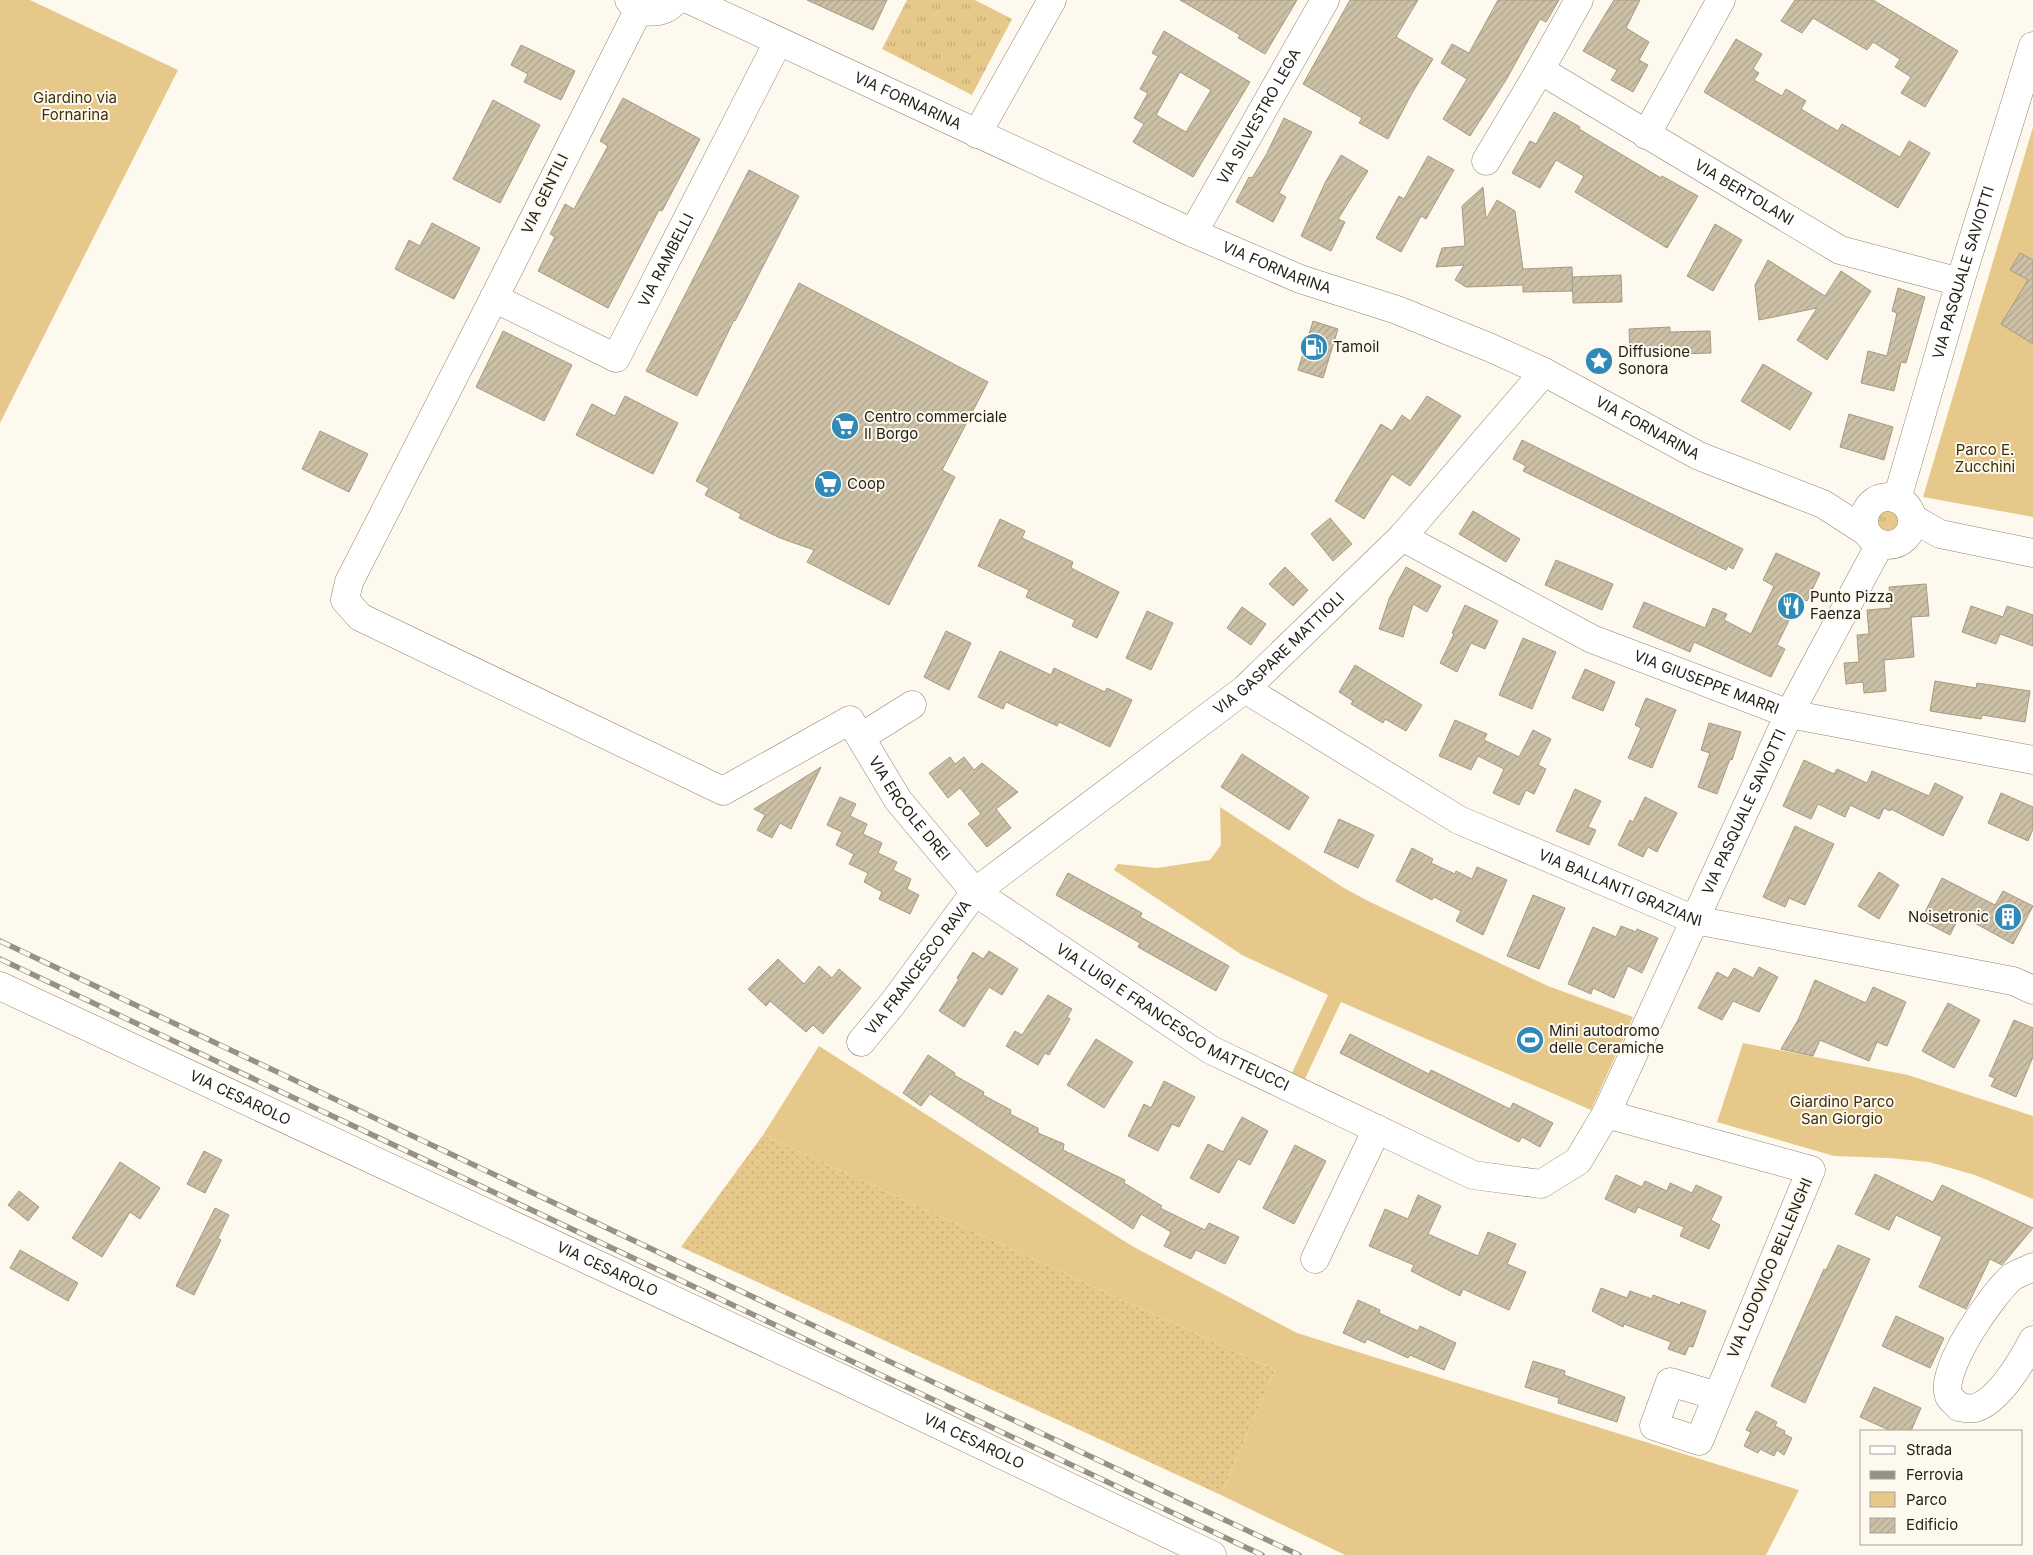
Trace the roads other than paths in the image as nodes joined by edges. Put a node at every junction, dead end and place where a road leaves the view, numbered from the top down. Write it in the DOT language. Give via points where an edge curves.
graph roads {
  1 [pos="676,0"];
  2 [pos="690,0"];
  3 [pos="1052,0"];
  4 [pos="1325,0"];
  5 [pos="1579,0"];
  6 [pos="1721,0"];
  7 [pos="634,4"];
  8 [pos="778,42"];
  9 [pos="2033,46"];
  10 [pos="1540,70"];
  11 [pos="977,134"];
  12 [pos="1646,135"];
  13 [pos="1486,161"];
  14 [pos="1192,233"];
  15 [pos="1960,282"];
  16 [pos="494,298"];
  17 [pos="1544,372"];
  18 [pos="1905,518"];
  19 [pos="1872,526"];
  20 [pos="1402,537"];
  21 [pos="2033,552"];
  22 [pos="1245,689"];
  23 [pos="912,705"];
  24 [pos="1789,714"];
  25 [pos="856,728"];
  26 [pos="2033,760"];
  27 [pos="975,892"];
  28 [pos="1695,920"];
  29 [pos="0,986"];
  30 [pos="2033,990"];
  31 [pos="862,1042"];
  32 [pos="1606,1114"];
  33 [pos="1377,1129"];
  34 [pos="1315,1259"];
  35 [pos="2033,1267"];
  36 [pos="2033,1340"];
  37 [pos="1717,1396"];
  38 [pos="1212,1555"];
  1 -- 7 [label="street" via="657,12 648,12"];
  2 -- 8 [label="street, VIA FORNARINA"];
  3 -- 11 [label="street"];
  4 -- 14 [label="street, VIA SILVESTRO LEGA"];
  5 -- 10 [label="street"];
  6 -- 12 [label="street"];
  7 -- 16 [label="street, VIA GENTILI"];
  8 -- 11 [label="street, VIA FORNARINA"];
  8 -- 16 [label="street, VIA RAMBELLI" via="616,358"];
  9 -- 15 [label="street, VIA PASQUALE SAVIOTTI"];
  10 -- 12 [label="street, VIA BERTOLANI"];
  10 -- 13 [label="street"];
  11 -- 14 [label="street, VIA FORNARINA"];
  12 -- 15 [label="street, VIA BERTOLANI" via="1840,250"];
  14 -- 17 [label="street, VIA FORNARINA" via="1300,279 1397,310"];
  15 -- 18 [label="street, VIA PASQUALE SAVIOTTI"];
  16 -- 25 [label="street, VIA GENTILI" via="348,582 345,600 360,617 723,792"];
  17 -- 19 [label="street, VIA FORNARINA" via="1699,456"];
  17 -- 20 [label="street, VIA GASPARE MATTIOLI"];
  18 -- 19 [label="street" via="1894,544"];
  18 -- 19 [label="street" via="1883,498"];
  18 -- 21 [label="street" via="1940,534"];
  19 -- 24 [label="street, VIA PASQUALE SAVIOTTI"];
  20 -- 22 [label="street, VIA GASPARE MATTIOLI"];
  20 -- 24 [label="street, VIA GIUSEPPE MARRI" via="1592,639"];
  22 -- 27 [label="street, VIA GASPARE MATTIOLI"];
  22 -- 28 [label="street, VIA BALLANTI GRAZIANI" via="1459,820"];
  23 -- 25 [label="street"];
  24 -- 26 [label="street, VIA GIUSEPPE MARRI"];
  24 -- 28 [label="street, VIA PASQUALE SAVIOTTI"];
  25 -- 27 [label="street, VIA ERCOLE DREI" via="898,800"];
  27 -- 31 [label="street, VIA FRANCESCO RAVA"];
  27 -- 33 [label="street, VIA LUIGI E FRANCESCO MATTEUCCI" via="1211,1050"];
  28 -- 30 [label="street, VIA BALLANTI GRAZIANI" via="2013,981"];
  28 -- 32 [label="street, VIA PASQUALE SAVIOTTI"];
  29 -- 38 [label="street, VIA CESAROLO"];
  32 -- 33 [label="street, VIA LUIGI E FRANCESCO MATTEUCCI" via="1578,1161 1541,1184 1473,1175"];
  32 -- 37 [label="street, VIA LODOVICO BELLENGHI" via="1811,1170"];
  33 -- 34 [label="street"];
  35 -- 36 [label="street" via="2013,1277 1983,1313 1953,1360 1949,1396 1960,1407 1974,1408 1986,1403 2024,1358"];
}
